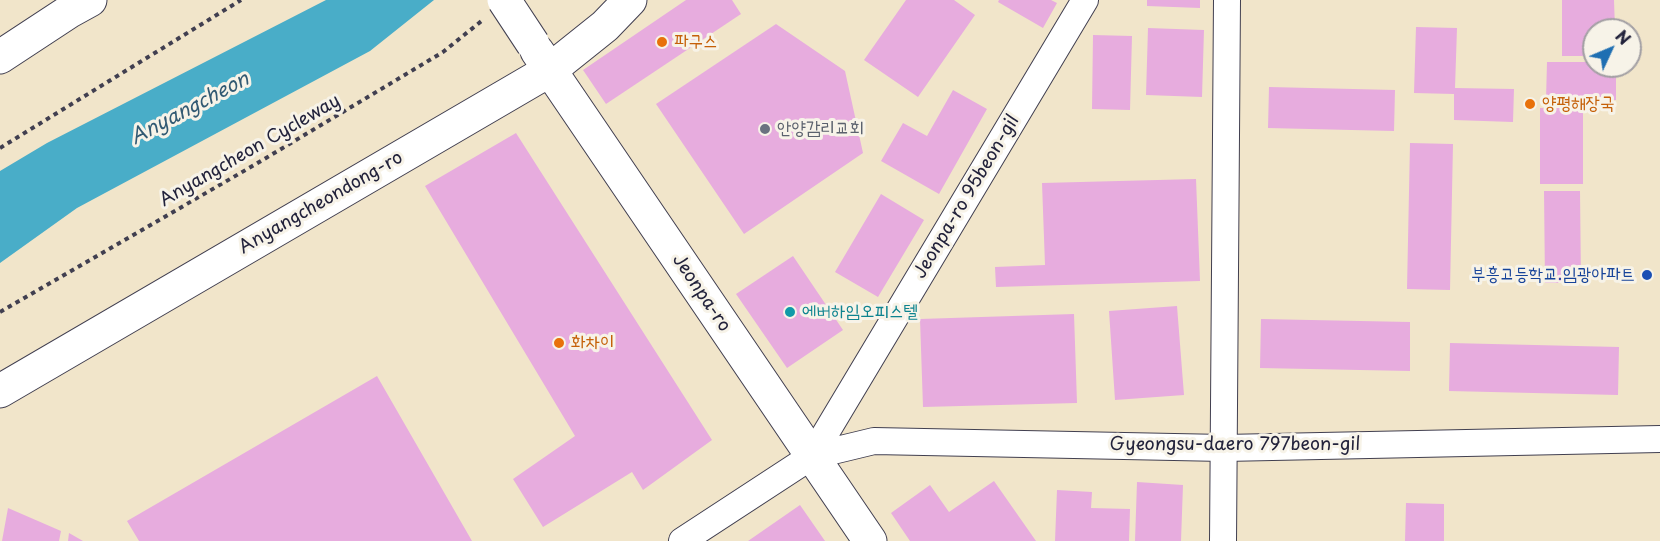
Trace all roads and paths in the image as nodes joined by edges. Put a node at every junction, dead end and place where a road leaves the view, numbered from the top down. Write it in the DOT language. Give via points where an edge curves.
graph roads {
  1 [pos="90,0"];
  2 [pos="241,0"];
  3 [pos="630,0"];
  4 [pos="1085,0"];
  5 [pos="1227,0"];
  6 [pos="496,8"];
  7 [pos="0,57"];
  8 [pos="542,57"];
  9 [pos="0,148"];
  10 [pos="0,312"];
  11 [pos="0,391"];
  12 [pos="1660,439"];
  13 [pos="1224,448"];
  14 [pos="812,456"];
  15 [pos="682,541"];
  16 [pos="870,541"];
  17 [pos="1223,541"];
  1 -- 7 [label="street"];
  2 -- 9 [label="path"];
  3 -- 8 [label="street, Anyangcheondong-ro" via="605,26"];
  4 -- 14 [label="street, Jeonpa-ro 95beon-gil"];
  5 -- 13 [label="street"];
  6 -- 8 [label="street, Jeonpa-ro, bridge"];
  6 -- 10 [label="path, Anyangcheon Cycleway" via="443,52"];
  8 -- 11 [label="street, Anyangcheondong-ro"];
  8 -- 14 [label="street, Jeonpa-ro"];
  12 -- 13 [label="street, Gyeongsu-daero 797beon-gil"];
  13 -- 14 [label="street, Gyeongsu-daero 797beon-gil" via="874,441"];
  13 -- 17 [label="street"];
  14 -- 15 [label="street"];
  14 -- 16 [label="street, Jeonpa-ro"];
}
